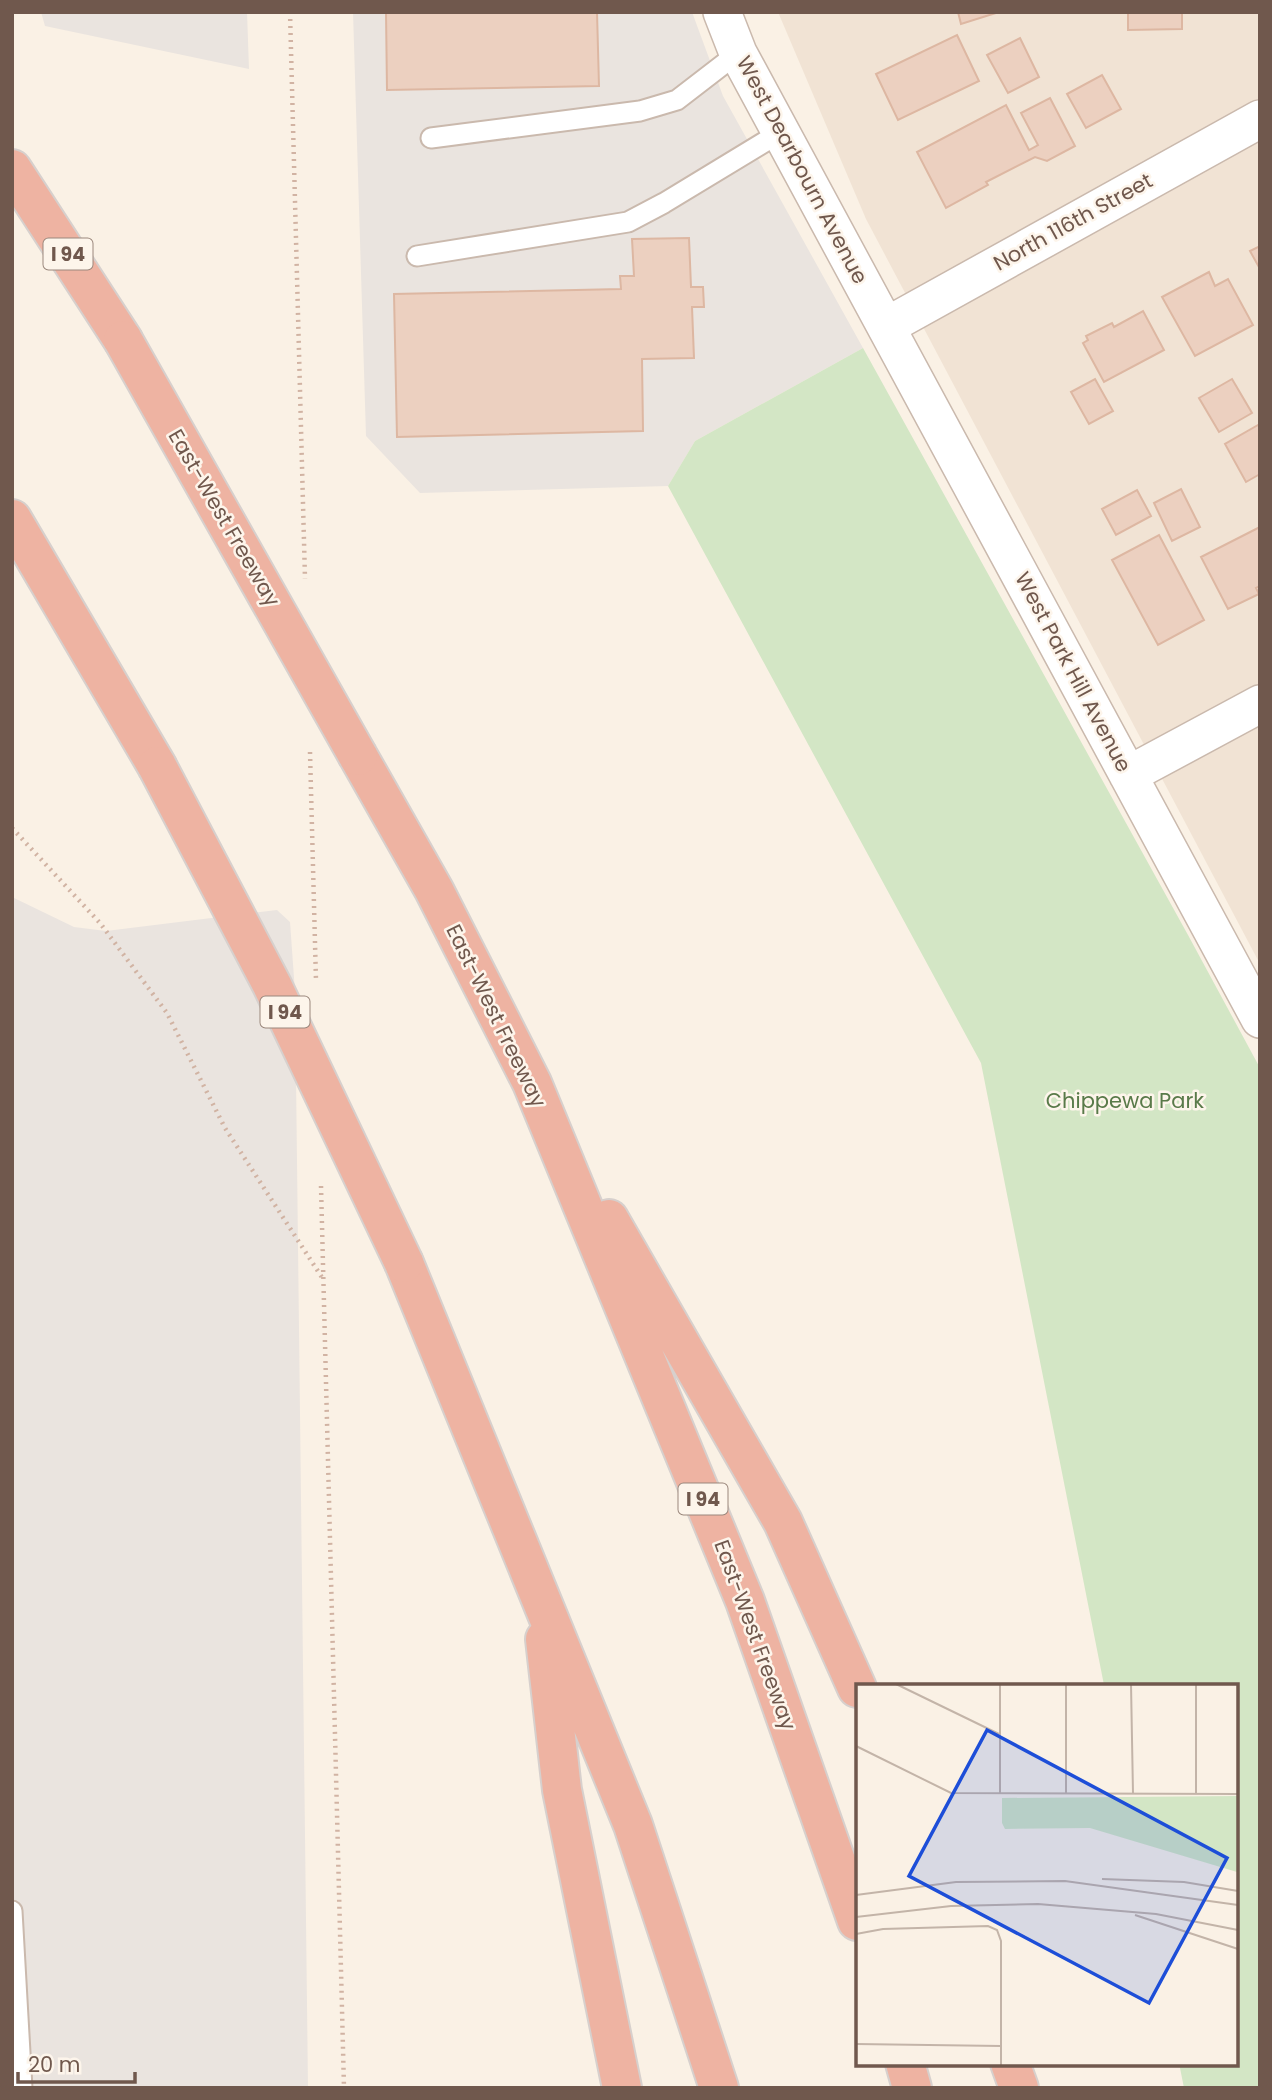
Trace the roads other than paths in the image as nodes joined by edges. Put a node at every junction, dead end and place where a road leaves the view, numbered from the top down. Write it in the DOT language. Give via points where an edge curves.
graph roads {
  1 [pos="722,12"];
  2 [pos="738,53"];
  3 [pos="1260,119"];
  4 [pos="781,132"];
  5 [pos="431,138"];
  6 [pos="12,169"];
  7 [pos="417,256"];
  8 [pos="887,326"];
  9 [pos="12,519"];
  10 [pos="1260,704"];
  11 [pos="1128,775"];
  12 [pos="1260,1019"];
  13 [pos="532,1083"];
  14 [pos="540,1592"];
  15 [pos="856,1686"];
  16 [pos="12,1910"];
  17 [pos="856,1918"];
  18 [pos="906,2065"];
  19 [pos="1011,2065"];
  20 [pos="22,2088"];
  21 [pos="622,2088"];
  22 [pos="719,2088"];
  23 [pos="912,2088"];
  24 [pos="1018,2088"];
  1 -- 2 [label="street, West Dearbourn Avenue"];
  2 -- 4 [label="street, West Dearbourn Avenue"];
  2 -- 5 [label="lane" via="677,100 640,111"];
  3 -- 8 [label="street, North 116th Street"];
  4 -- 7 [label="lane" via="628,222"];
  4 -- 8 [label="street, West Dearbourn Avenue"];
  6 -- 13 [label="highway, East-West Freeway / I 94, bridge" via="123,340 434,890"];
  8 -- 11 [label="street, West Park Hill Avenue"];
  9 -- 14 [label="highway, I 94, bridge" via="158,766 272,985 404,1263"];
  10 -- 11 [label="street"];
  11 -- 12 [label="street, West Park Hill Avenue"];
  13 -- 15 [label="highway" via="783,1522"];
  13 -- 17 [label="highway, East-West Freeway / I 94" via="745,1601"];
  14 -- 21 [label="highway" via="562,1790"];
  14 -- 22 [label="highway, I 94" via="633,1825"];
  16 -- 20 [label="lane"];
  18 -- 23 [label="highway"];
  19 -- 24 [label="highway"];
}
